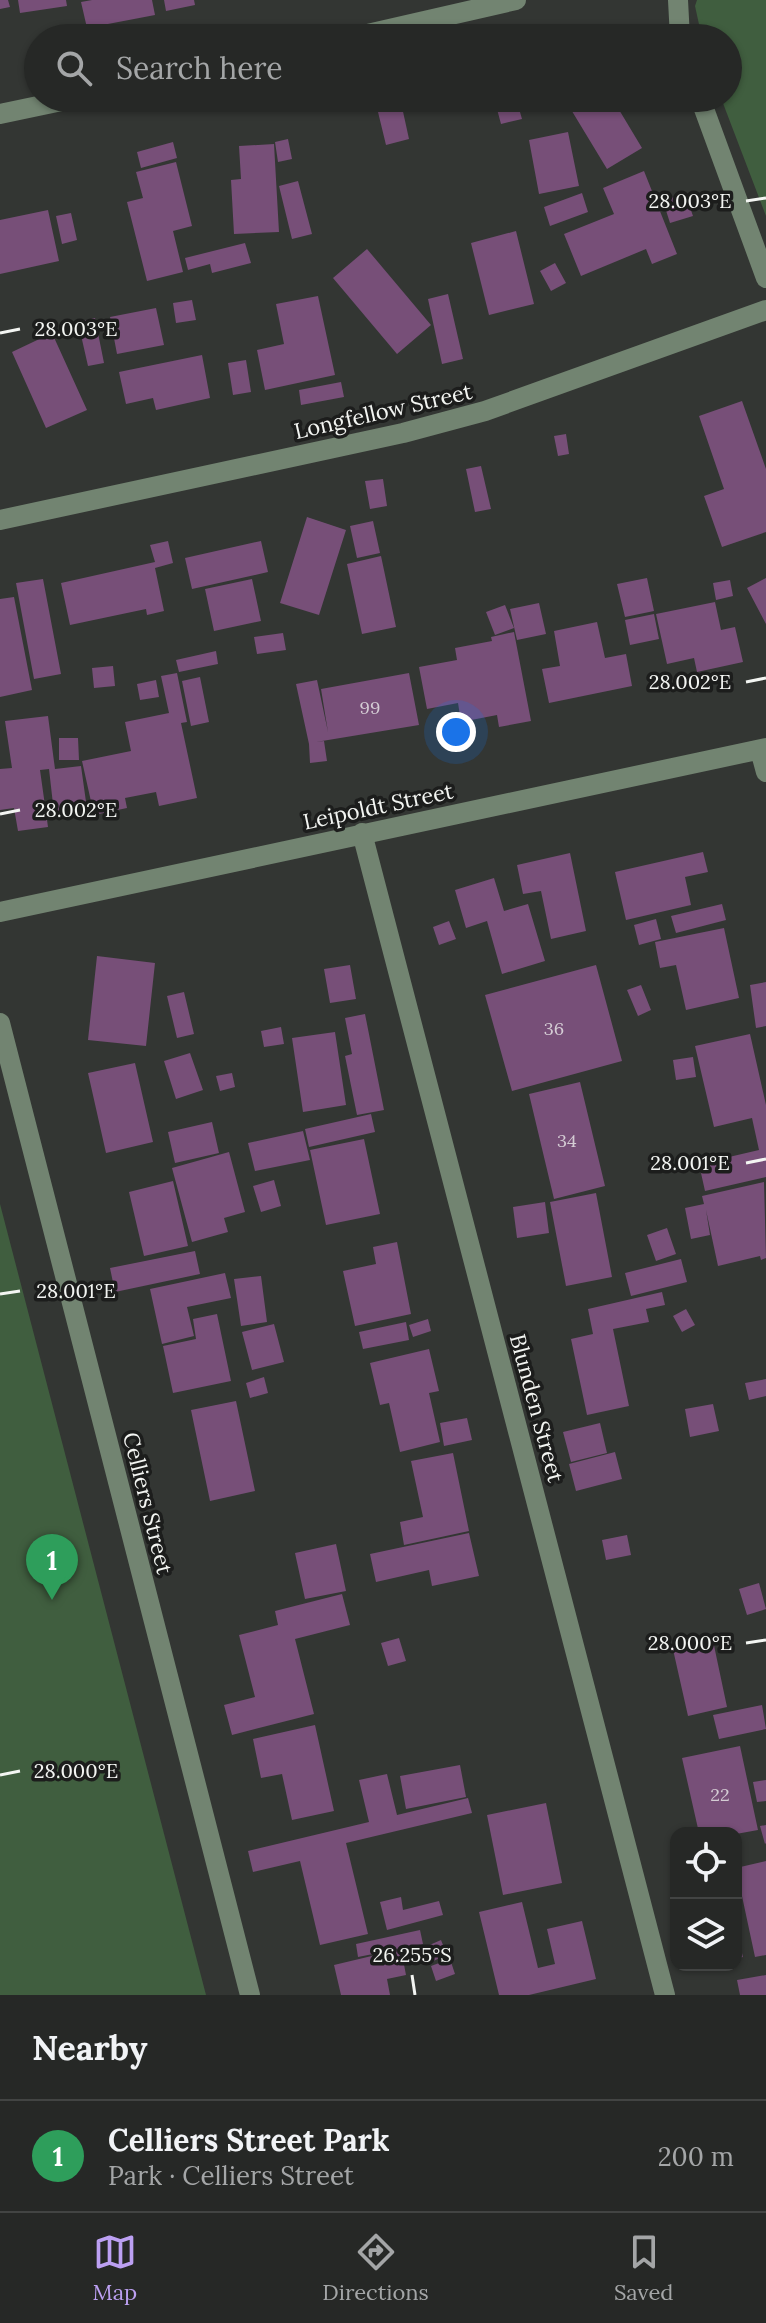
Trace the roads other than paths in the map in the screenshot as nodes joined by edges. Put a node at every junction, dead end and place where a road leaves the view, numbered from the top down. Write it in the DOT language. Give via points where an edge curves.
graph roads {
  1 [pos="516,0"];
  2 [pos="678,0"];
  3 [pos="411,24"];
  4 [pos="679,24"];
  5 [pos="24,109"];
  6 [pos="705,112"];
  7 [pos="0,114"];
  8 [pos="766,278"];
  9 [pos="766,310"];
  10 [pos="0,520"];
  11 [pos="763,749"];
  12 [pos="766,772"];
  13 [pos="362,833"];
  14 [pos="0,912"];
  15 [pos="0,1023"];
  16 [pos="250,1995"];
  17 [pos="665,1995"];
  1 -- 3 [label="street"];
  2 -- 4 [label="street"];
  5 -- 7 [label="street"];
  6 -- 8 [label="street"];
  9 -- 10 [label="street, Longfellow Street" via="471,415"];
  11 -- 12 [label="street"];
  11 -- 13 [label="street, Leipoldt Street"];
  13 -- 14 [label="street, Leipoldt Street"];
  13 -- 17 [label="street, Blunden Street"];
  15 -- 16 [label="street, Celliers Street"];
}
